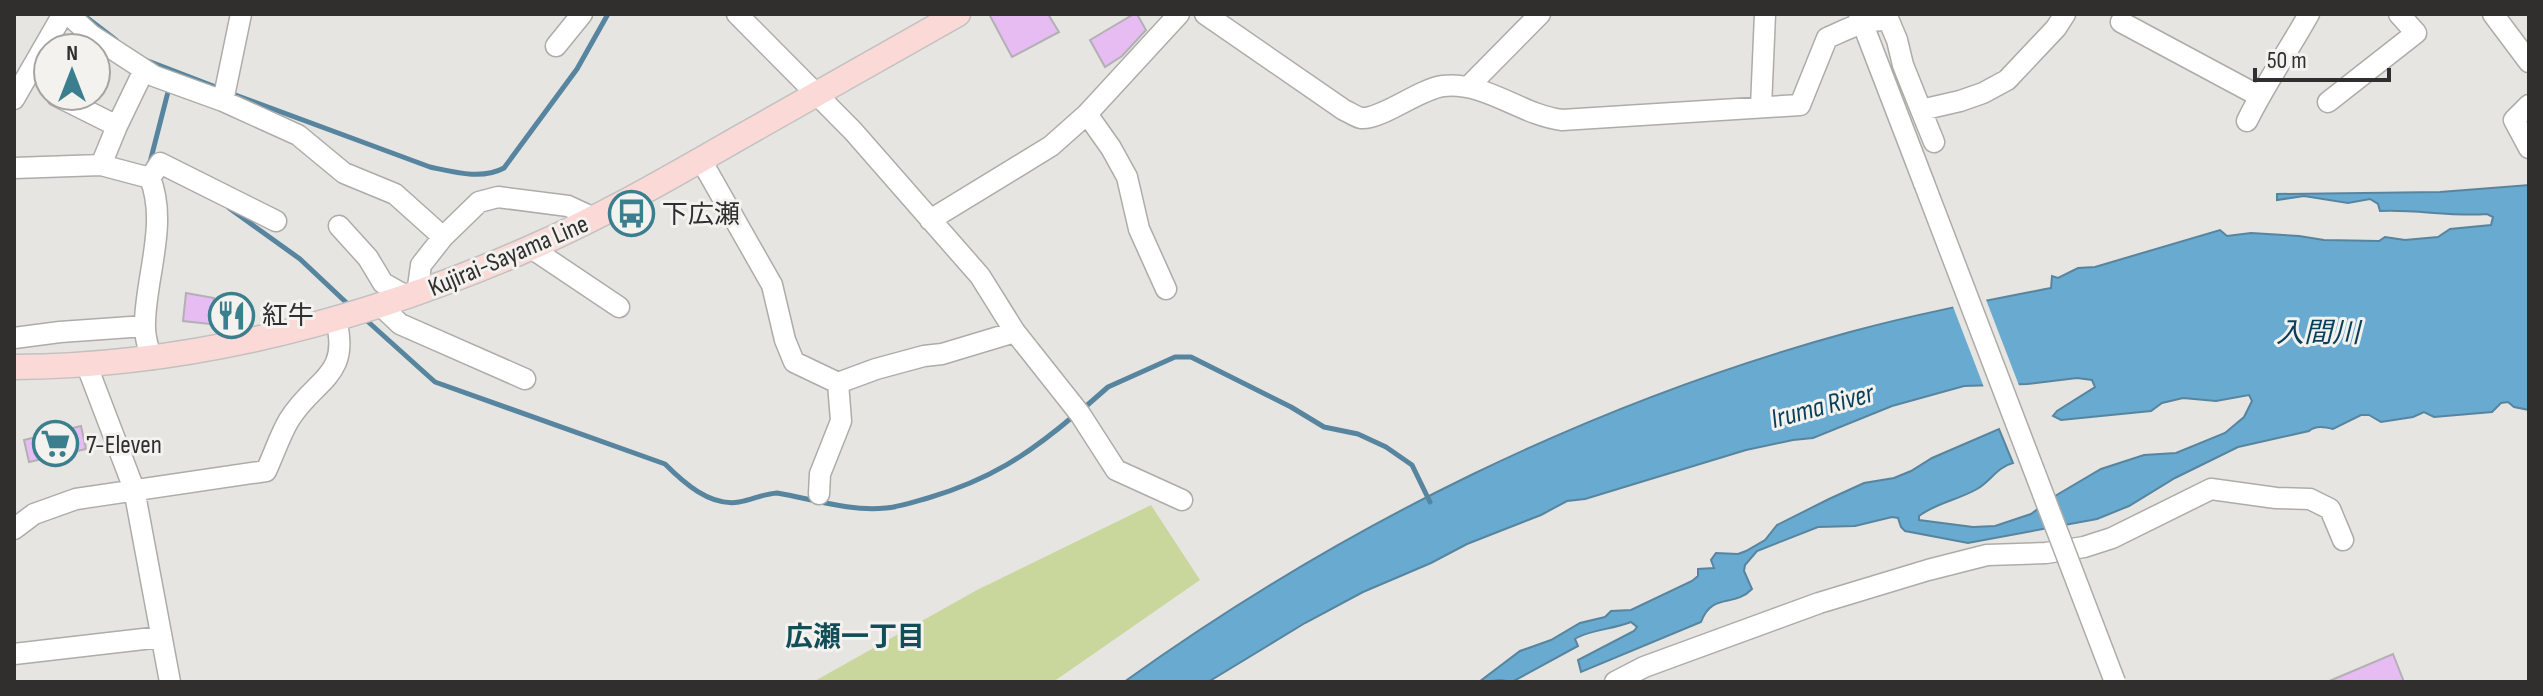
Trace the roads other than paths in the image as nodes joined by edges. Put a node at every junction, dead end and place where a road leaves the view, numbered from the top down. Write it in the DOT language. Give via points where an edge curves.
graph roads {
  1 [pos="65,14"];
  2 [pos="241,14"];
  3 [pos="582,14"];
  4 [pos="737,14"];
  5 [pos="958,14"];
  6 [pos="1205,14"];
  7 [pos="1540,14"];
  8 [pos="1765,14"];
  9 [pos="2065,14"];
  10 [pos="2309,14"];
  11 [pos="2399,14"];
  12 [pos="1177,15"];
  13 [pos="2497,16"];
  14 [pos="1861,19"];
  15 [pos="2121,22"];
  16 [pos="556,46"];
  17 [pos="2529,62"];
  18 [pos="151,74"];
  19 [pos="26,80"];
  20 [pos="32,83"];
  21 [pos="1469,86"];
  22 [pos="225,93"];
  23 [pos="815,95"];
  24 [pos="2259,96"];
  25 [pos="14,99"];
  26 [pos="2328,102"];
  27 [pos="2529,105"];
  28 [pos="1761,107"];
  29 [pos="1921,110"];
  30 [pos="89,112"];
  31 [pos="1087,114"];
  32 [pos="2247,121"];
  33 [pos="117,126"];
  34 [pos="1934,142"];
  35 [pos="2529,148"];
  36 [pos="701,160"];
  37 [pos="101,165"];
  38 [pos="14,168"];
  39 [pos="155,171"];
  40 [pos="594,218"];
  41 [pos="930,220"];
  42 [pos="276,221"];
  43 [pos="339,226"];
  44 [pos="443,237"];
  45 [pos="531,248"];
  46 [pos="1166,289"];
  47 [pos="412,295"];
  48 [pos="619,307"];
  49 [pos="376,308"];
  50 [pos="341,318"];
  51 [pos="145,326"];
  52 [pos="1015,332"];
  53 [pos="14,338"];
  54 [pos="152,359"];
  55 [pos="87,366"];
  56 [pos="14,367"];
  57 [pos="525,379"];
  58 [pos="838,383"];
  59 [pos="134,489"];
  60 [pos="819,494"];
  61 [pos="1182,500"];
  62 [pos="14,529"];
  63 [pos="2343,540"];
  64 [pos="161,637"];
  65 [pos="14,654"];
  66 [pos="170,682"];
  67 [pos="1615,682"];
  68 [pos="2115,682"];
  1 -- 18 [label="street"];
  1 -- 19 [label="street"];
  2 -- 22 [label="street"];
  3 -- 16 [label="street"];
  4 -- 23 [label="street"];
  5 -- 23 [label="main road, Kujirai-Sayama Line"];
  6 -- 21 [label="street" via="1361,118 1440,86"];
  7 -- 21 [label="street"];
  8 -- 28 [label="street"];
  9 -- 29 [label="street" via="2007,80 1983,93"];
  10 -- 24 [label="street"];
  11 -- 26 [label="street" via="2416,33"];
  12 -- 31 [label="street"];
  13 -- 17 [label="street"];
  14 -- 28 [label="street" via="1827,38 1800,105"];
  14 -- 29 [label="street" via="1889,21"];
  14 -- 68 [label="street, bridge"];
  15 -- 24 [label="street"];
  18 -- 22 [label="street" via="180,86"];
  18 -- 33 [label="street"];
  19 -- 20 [label="street"];
  19 -- 25 [label="street"];
  21 -- 28 [label="street" via="1562,120"];
  22 -- 44 [label="street" via="298,135 344,173 395,194"];
  23 -- 36 [label="main road, Kujirai-Sayama Line"];
  23 -- 41 [label="street"];
  24 -- 32 [label="street"];
  27 -- 35 [label="street" via="2514,120"];
  29 -- 34 [label="street"];
  30 -- 33 [label="street"];
  31 -- 41 [label="street" via="1051,146"];
  31 -- 46 [label="street" via="1127,177 1139,229"];
  33 -- 37 [label="street"];
  36 -- 40 [label="main road, Kujirai-Sayama Line"];
  36 -- 58 [label="street" via="772,285 794,362"];
  37 -- 38 [label="street"];
  37 -- 39 [label="street"];
  39 -- 42 [label="street"];
  39 -- 51 [label="street" via="157,215"];
  40 -- 44 [label="street" via="568,206 498,197 479,202"];
  40 -- 45 [label="main road, Kujirai-Sayama Line"];
  41 -- 52 [label="street" via="980,276"];
  43 -- 47 [label="street" via="383,283"];
  44 -- 47 [label="street" via="421,265"];
  45 -- 47 [label="main road, Kujirai-Sayama Line"];
  45 -- 48 [label="street"];
  47 -- 49 [label="main road, Kujirai-Sayama Line"];
  49 -- 50 [label="main road, Kujirai-Sayama Line"];
  49 -- 57 [label="street" via="400,324"];
  50 -- 54 [label="main road, Kujirai-Sayama Line"];
  50 -- 59 [label="street" via="339,360 289,419 266,471"];
  51 -- 53 [label="street"];
  51 -- 54 [label="street"];
  52 -- 58 [label="street"];
  52 -- 61 [label="street" via="1116,470"];
  54 -- 55 [label="main road, Kujirai-Sayama Line"];
  55 -- 56 [label="main road, Kujirai-Sayama Line"];
  55 -- 59 [label="street"];
  58 -- 60 [label="street" via="841,421 820,474"];
  59 -- 62 [label="street" via="76,499 34,514"];
  59 -- 64 [label="street"];
  63 -- 67 [label="street" via="2330,509 2310,499 2211,489 2112,538 2046,553 1987,555 1928,570 1819,603"];
  64 -- 65 [label="street"];
  64 -- 66 [label="street"];
}
